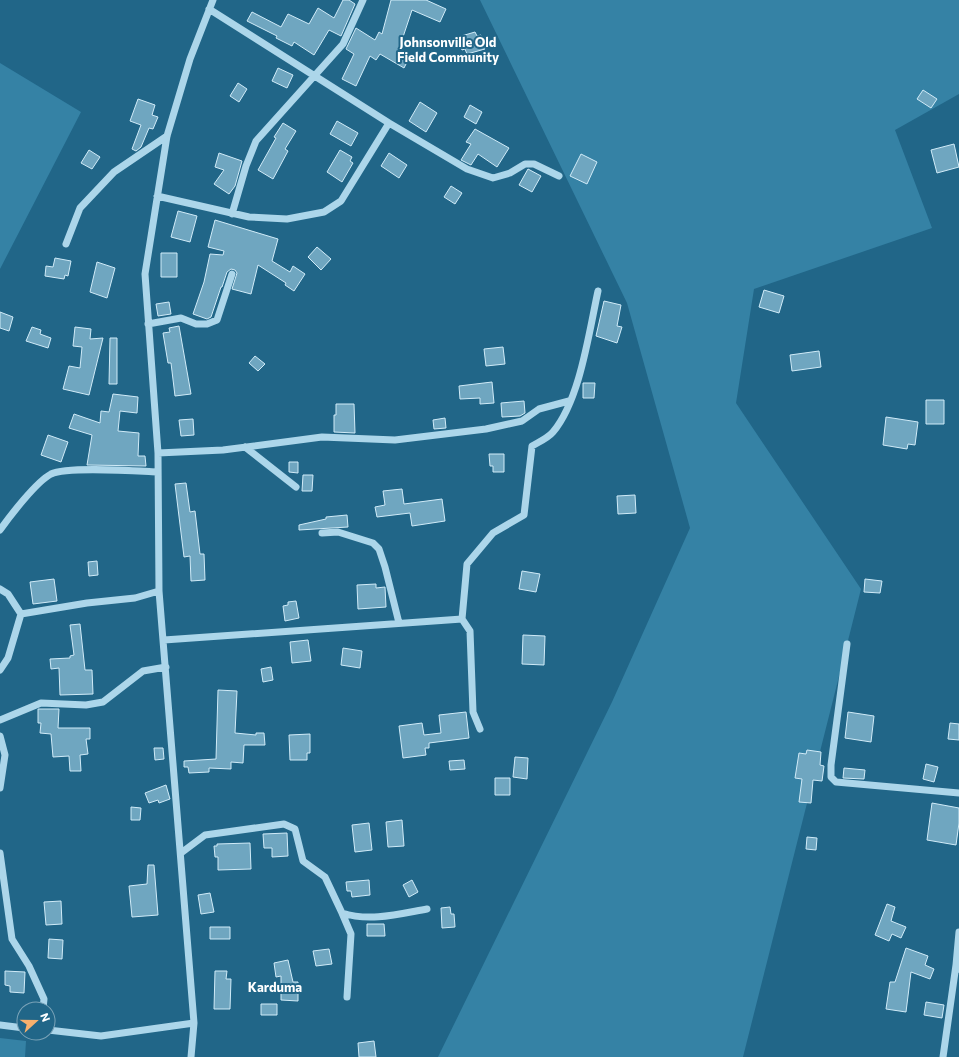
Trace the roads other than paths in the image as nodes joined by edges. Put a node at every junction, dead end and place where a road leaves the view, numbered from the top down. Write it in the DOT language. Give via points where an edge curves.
graph roads {
  1 [pos="213,0"];
  2 [pos="363,0"];
  3 [pos="209,9"];
  4 [pos="315,75"];
  5 [pos="389,123"];
  6 [pos="167,136"];
  7 [pos="559,176"];
  8 [pos="157,196"];
  9 [pos="232,214"];
  10 [pos="66,244"];
  11 [pos="232,274"];
  12 [pos="598,291"];
  13 [pos="148,324"];
  14 [pos="569,401"];
  15 [pos="245,447"];
  16 [pos="158,453"];
  17 [pos="158,472"];
  18 [pos="296,487"];
  19 [pos="0,530"];
  20 [pos="322,533"];
  21 [pos="0,589"];
  22 [pos="160,591"];
  23 [pos="21,614"];
  24 [pos="462,619"];
  25 [pos="399,623"];
  26 [pos="164,640"];
  27 [pos="847,644"];
  28 [pos="166,667"];
  29 [pos="0,670"];
  30 [pos="0,720"];
  31 [pos="480,729"];
  32 [pos="0,736"];
  33 [pos="0,788"];
  34 [pos="959,793"];
  35 [pos="0,853"];
  36 [pos="181,853"];
  37 [pos="427,908"];
  38 [pos="342,913"];
  39 [pos="959,932"];
  40 [pos="958,967"];
  41 [pos="347,998"];
  42 [pos="44,1001"];
  43 [pos="194,1023"];
  44 [pos="0,1025"];
  45 [pos="16,1027"];
  46 [pos="56,1031"];
  47 [pos="191,1057"];
  48 [pos="943,1057"];
  1 -- 3 [label="street"];
  2 -- 4 [label="street" via="343,44"];
  3 -- 4 [label="street"];
  3 -- 6 [label="street" via="190,60"];
  4 -- 5 [label="street"];
  4 -- 9 [label="street" via="256,141"];
  5 -- 7 [label="street" via="467,168 493,178 510,173 525,164 534,164"];
  5 -- 9 [label="street" via="341,201 324,212 286,219"];
  6 -- 8 [label="street"];
  6 -- 10 [label="street" via="114,172 80,208"];
  8 -- 9 [label="street"];
  8 -- 13 [label="street" via="145,274"];
  11 -- 13 [label="street" via="217,320 208,324 196,324 180,318"];
  12 -- 14 [label="street" via="580,372"];
  13 -- 16 [label="street"];
  14 -- 15 [label="street" via="540,409 522,421 486,429 395,440 322,437"];
  14 -- 24 [label="street" via="560,423 552,433 532,446 524,515 493,533 466,564"];
  15 -- 16 [label="street"];
  15 -- 18 [label="street"];
  16 -- 17 [label="street"];
  17 -- 19 [label="street" via="76,470 52,473 36,487"];
  17 -- 22 [label="street"];
  20 -- 25 [label="street" via="338,532 372,543 379,549"];
  21 -- 23 [label="street" via="8,594"];
  22 -- 23 [label="street" via="135,598"];
  22 -- 26 [label="street"];
  23 -- 29 [label="street" via="8,658"];
  24 -- 25 [label="street"];
  24 -- 31 [label="street" via="470,631 473,712"];
  25 -- 26 [label="street"];
  26 -- 28 [label="street"];
  27 -- 34 [label="street" via="831,765 832,777 836,782"];
  28 -- 30 [label="street" via="143,671 103,702 86,705 41,703"];
  28 -- 36 [label="street"];
  32 -- 33 [label="street" via="5,755"];
  35 -- 42 [label="street" via="12,939"];
  36 -- 38 [label="street" via="205,835 284,824 295,829 303,861 325,877"];
  36 -- 43 [label="street"];
  37 -- 38 [label="street" via="386,916 354,917"];
  38 -- 41 [label="street" via="350,934"];
  39 -- 40 [label="street"];
  40 -- 48 [label="street"];
  43 -- 46 [label="street" via="101,1036"];
  43 -- 47 [label="street"];
  44 -- 45 [label="street"];
}
